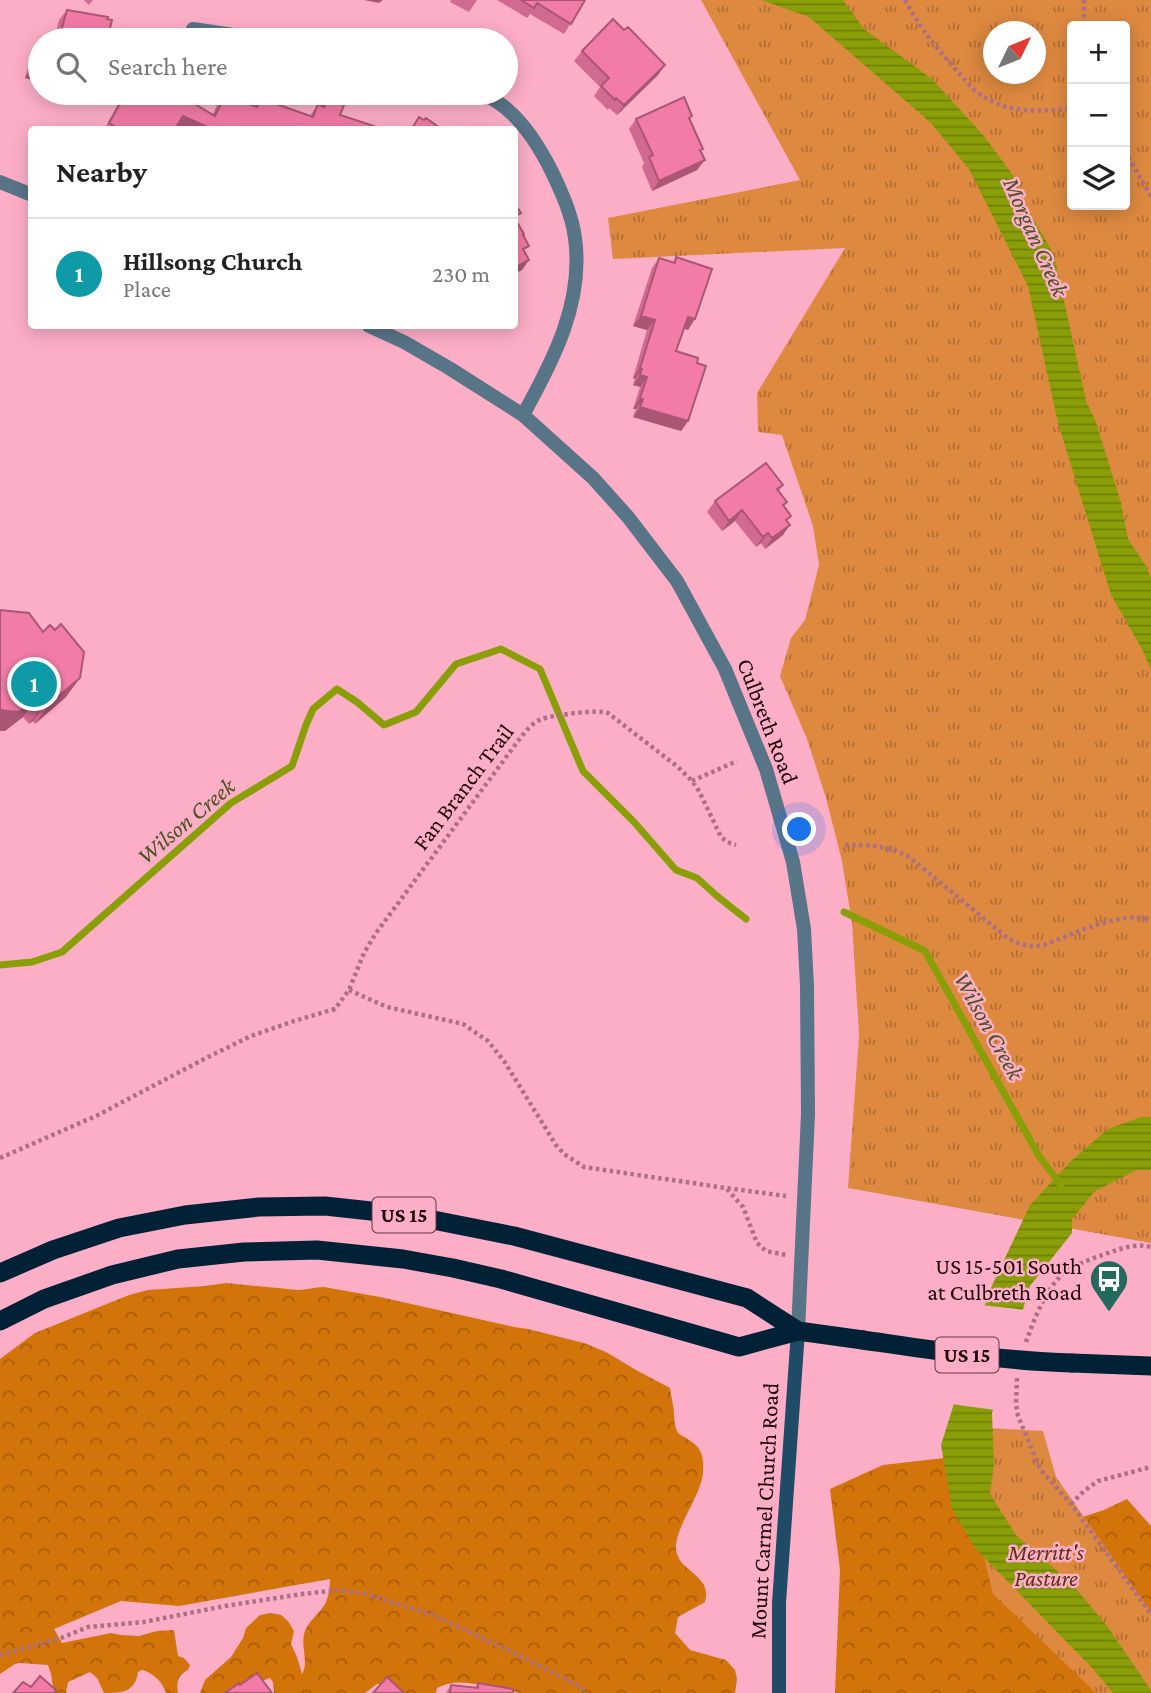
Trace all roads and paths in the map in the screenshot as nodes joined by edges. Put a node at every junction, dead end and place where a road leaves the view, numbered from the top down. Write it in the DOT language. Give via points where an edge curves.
graph roads {
  1 [pos="905,0"];
  2 [pos="1084,0"];
  3 [pos="1084,21"];
  4 [pos="501,105"];
  5 [pos="1067,109"];
  6 [pos="1130,160"];
  7 [pos="0,182"];
  8 [pos="28,193"];
  9 [pos="1151,197"];
  10 [pos="376,329"];
  11 [pos="523,415"];
  12 [pos="737,761"];
  13 [pos="692,780"];
  14 [pos="736,845"];
  15 [pos="845,845"];
  16 [pos="1151,920"];
  17 [pos="349,990"];
  18 [pos="0,1158"];
  19 [pos="726,1188"];
  20 [pos="805,1198"];
  21 [pos="1151,1247"];
  22 [pos="766,1251"];
  23 [pos="0,1273"];
  24 [pos="0,1321"];
  25 [pos="798,1331"];
  26 [pos="1025,1344"];
  27 [pos="1151,1366"];
  28 [pos="1017,1374"];
  29 [pos="1151,1467"];
  30 [pos="1071,1504"];
  31 [pos="1151,1614"];
  32 [pos="0,1655"];
  33 [pos="587,1693"];
  34 [pos="779,1693"];
  1 -- 5 [label="path" via="936,49 982,96 1014,110"];
  2 -- 3 [label="path"];
  4 -- 11 [label="street" via="541,150 564,197 575,237 576,276 569,314 551,364"];
  6 -- 9 [label="path"];
  7 -- 8 [label="street"];
  10 -- 11 [label="street, Culbreth Road"];
  11 -- 20 [label="street, Culbreth Road" via="593,478 677,581 725,669 766,769 793,862 804,929"];
  12 -- 13 [label="path"];
  13 -- 14 [label="path, Fan Branch Trail" via="721,837"];
  13 -- 17 [label="path, Fan Branch Trail" via="605,712 534,723 387,916 364,953"];
  15 -- 16 [label="path" via="879,845 908,856 1021,945 1044,945 1118,918"];
  17 -- 18 [label="path, Fan Branch Trail" via="335,1009 251,1036 96,1116"];
  17 -- 19 [label="path" via="387,1007 463,1024 488,1041 556,1145 584,1167"];
  19 -- 20 [label="path"];
  19 -- 22 [label="path" via="743,1207 755,1241"];
  20 -- 25 [label="street, Culbreth Road"];
  21 -- 26 [label="path" via="1140,1244 1119,1249 1068,1270 1041,1306"];
  23 -- 25 [label="highway, US 15" via="119,1228 259,1206 326,1206 408,1215 514,1236 747,1298"];
  24 -- 25 [label="highway, US 15" via="44,1299 178,1259 317,1250 403,1259 501,1279 739,1347"];
  25 -- 27 [label="highway, US 15, bridge" via="1027,1361"];
  25 -- 34 [label="main road, Mount Carmel Church Road" via="779,1603"];
  28 -- 30 [label="path" via="1016,1404 1025,1437 1040,1469"];
  29 -- 30 [label="path" via="1098,1481"];
  30 -- 31 [label="path"];
  32 -- 33 [label="path" via="89,1627 340,1590 433,1615"];
}
